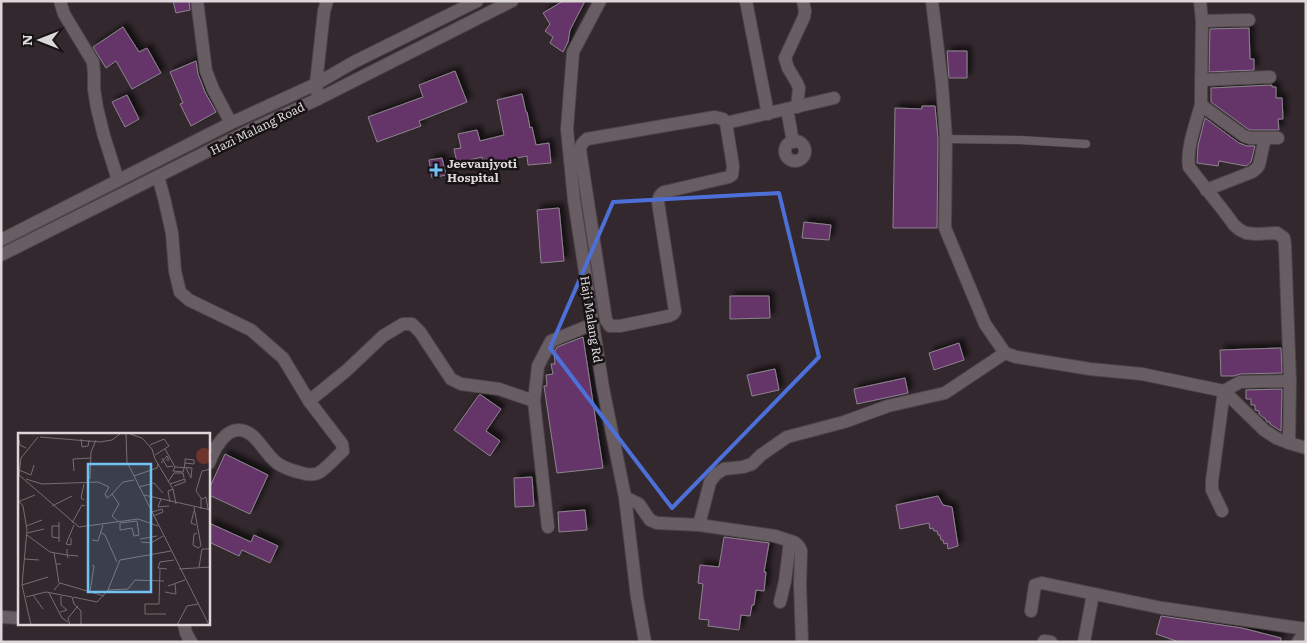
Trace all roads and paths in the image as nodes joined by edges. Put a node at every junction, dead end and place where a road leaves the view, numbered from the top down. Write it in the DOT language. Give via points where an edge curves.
graph roads {
  1 [pos="60,1"];
  2 [pos="197,1"];
  3 [pos="327,1"];
  4 [pos="477,1"];
  5 [pos="512,1"];
  6 [pos="600,1"];
  7 [pos="746,1"];
  8 [pos="803,1"];
  9 [pos="932,1"];
  10 [pos="1200,1"];
  11 [pos="1249,20"];
  12 [pos="1202,21"];
  13 [pos="388,45"];
  14 [pos="395,61"];
  15 [pos="1270,77"];
  16 [pos="1202,80"];
  17 [pos="316,84"];
  18 [pos="834,98"];
  19 [pos="318,99"];
  20 [pos="1201,105"];
  21 [pos="792,108"];
  22 [pos="768,114"];
  23 [pos="231,123"];
  24 [pos="726,123"];
  25 [pos="946,140"];
  26 [pos="793,142"];
  27 [pos="1086,144"];
  28 [pos="158,176"];
  29 [pos="118,180"];
  30 [pos="1206,190"];
  31 [pos="1,240"];
  32 [pos="1,254"];
  33 [pos="593,324"];
  34 [pos="1005,353"];
  35 [pos="1290,381"];
  36 [pos="1224,391"];
  37 [pos="309,401"];
  38 [pos="534,401"];
  39 [pos="1289,443"];
  40 [pos="1306,448"];
  41 [pos="210,461"];
  42 [pos="625,497"];
  43 [pos="1222,511"];
  44 [pos="699,525"];
  45 [pos="548,527"];
  46 [pos="790,541"];
  47 [pos="1093,594"];
  48 [pos="780,602"];
  49 [pos="1031,611"];
  50 [pos="1,617"];
  51 [pos="18,618"];
  52 [pos="184,626"];
  53 [pos="1306,630"];
  54 [pos="1044,641"];
  55 [pos="191,642"];
  56 [pos="645,642"];
  57 [pos="802,642"];
  58 [pos="1051,642"];
  59 [pos="1084,642"];
  60 [pos="1298,642"];
  1 -- 29 [label="street" via="64,14 93,62 97,108"];
  2 -- 23 [label="street" via="206,71"];
  3 -- 17 [label="street"];
  4 -- 13 [label="street, Hazi Malang Road"];
  5 -- 14 [label="street, Hazi Malang Road"];
  6 -- 33 [label="street, Haji Malang Rd" via="573,52 567,129"];
  7 -- 22 [label="street"];
  8 -- 21 [label="street" via="804,17 786,58 799,88"];
  9 -- 25 [label="street"];
  10 -- 12 [label="street"];
  11 -- 12 [label="street"];
  12 -- 16 [label="street"];
  13 -- 14 [label="street"];
  13 -- 17 [label="street, Hazi Malang Road"];
  14 -- 19 [label="street, Hazi Malang Road"];
  15 -- 16 [label="street"];
  16 -- 20 [label="street"];
  17 -- 19 [label="street"];
  17 -- 23 [label="street, Hazi Malang Road"];
  18 -- 21 [label="street"];
  19 -- 28 [label="street, Hazi Malang Road"];
  20 -- 30 [label="street" via="1188,160 1189,167"];
  20 -- 30 [label="street" via="1244,136 1271,138 1252,172"];
  21 -- 22 [label="street"];
  21 -- 26 [label="street"];
  22 -- 24 [label="street"];
  23 -- 29 [label="street, Hazi Malang Road"];
  24 -- 24 [label="street" via="715,117 583,142 580,148 606,320 610,326 669,316 675,311 659,198 664,192 732,175 734,166"];
  25 -- 27 [label="lane"];
  25 -- 34 [label="street" via="945,228 985,324"];
  28 -- 32 [label="street, Hazi Malang Road"];
  28 -- 37 [label="street" via="172,233 180,292 251,330 282,358"];
  29 -- 31 [label="street, Hazi Malang Road"];
  30 -- 35 [label="street" via="1240,230 1256,234 1277,233 1284,238"];
  33 -- 38 [label="street" via="551,341 538,366"];
  33 -- 42 [label="street, Haji Malang Rd"];
  34 -- 36 [label="street" via="1090,369 1142,374"];
  34 -- 44 [label="street" via="944,393 888,406 787,437 752,464 724,469 710,482"];
  35 -- 36 [label="street" via="1240,382"];
  35 -- 39 [label="street"];
  36 -- 39 [label="street" via="1264,430"];
  36 -- 43 [label="street" via="1212,481 1212,490"];
  37 -- 38 [label="street" via="346,372 383,336 403,324 412,324 420,332 451,379 461,384 499,388"];
  37 -- 41 [label="street" via="342,444 343,451 320,472 307,475 284,467 253,436 242,430 234,430 225,436"];
  38 -- 45 [label="street"];
  39 -- 40 [label="street"];
  42 -- 44 [label="street" via="639,504 650,520 657,523"];
  42 -- 56 [label="street, Haji Malang Rd"];
  44 -- 46 [label="street"];
  46 -- 48 [label="street"];
  46 -- 57 [label="street" via="800,546 801,551"];
  47 -- 49 [label="street" via="1038,583 1034,588"];
  47 -- 53 [label="street"];
  47 -- 59 [label="street"];
  50 -- 51 [label="street"];
  52 -- 55 [label="street"];
  53 -- 60 [label="street"];
  54 -- 58 [label="street"];
}
